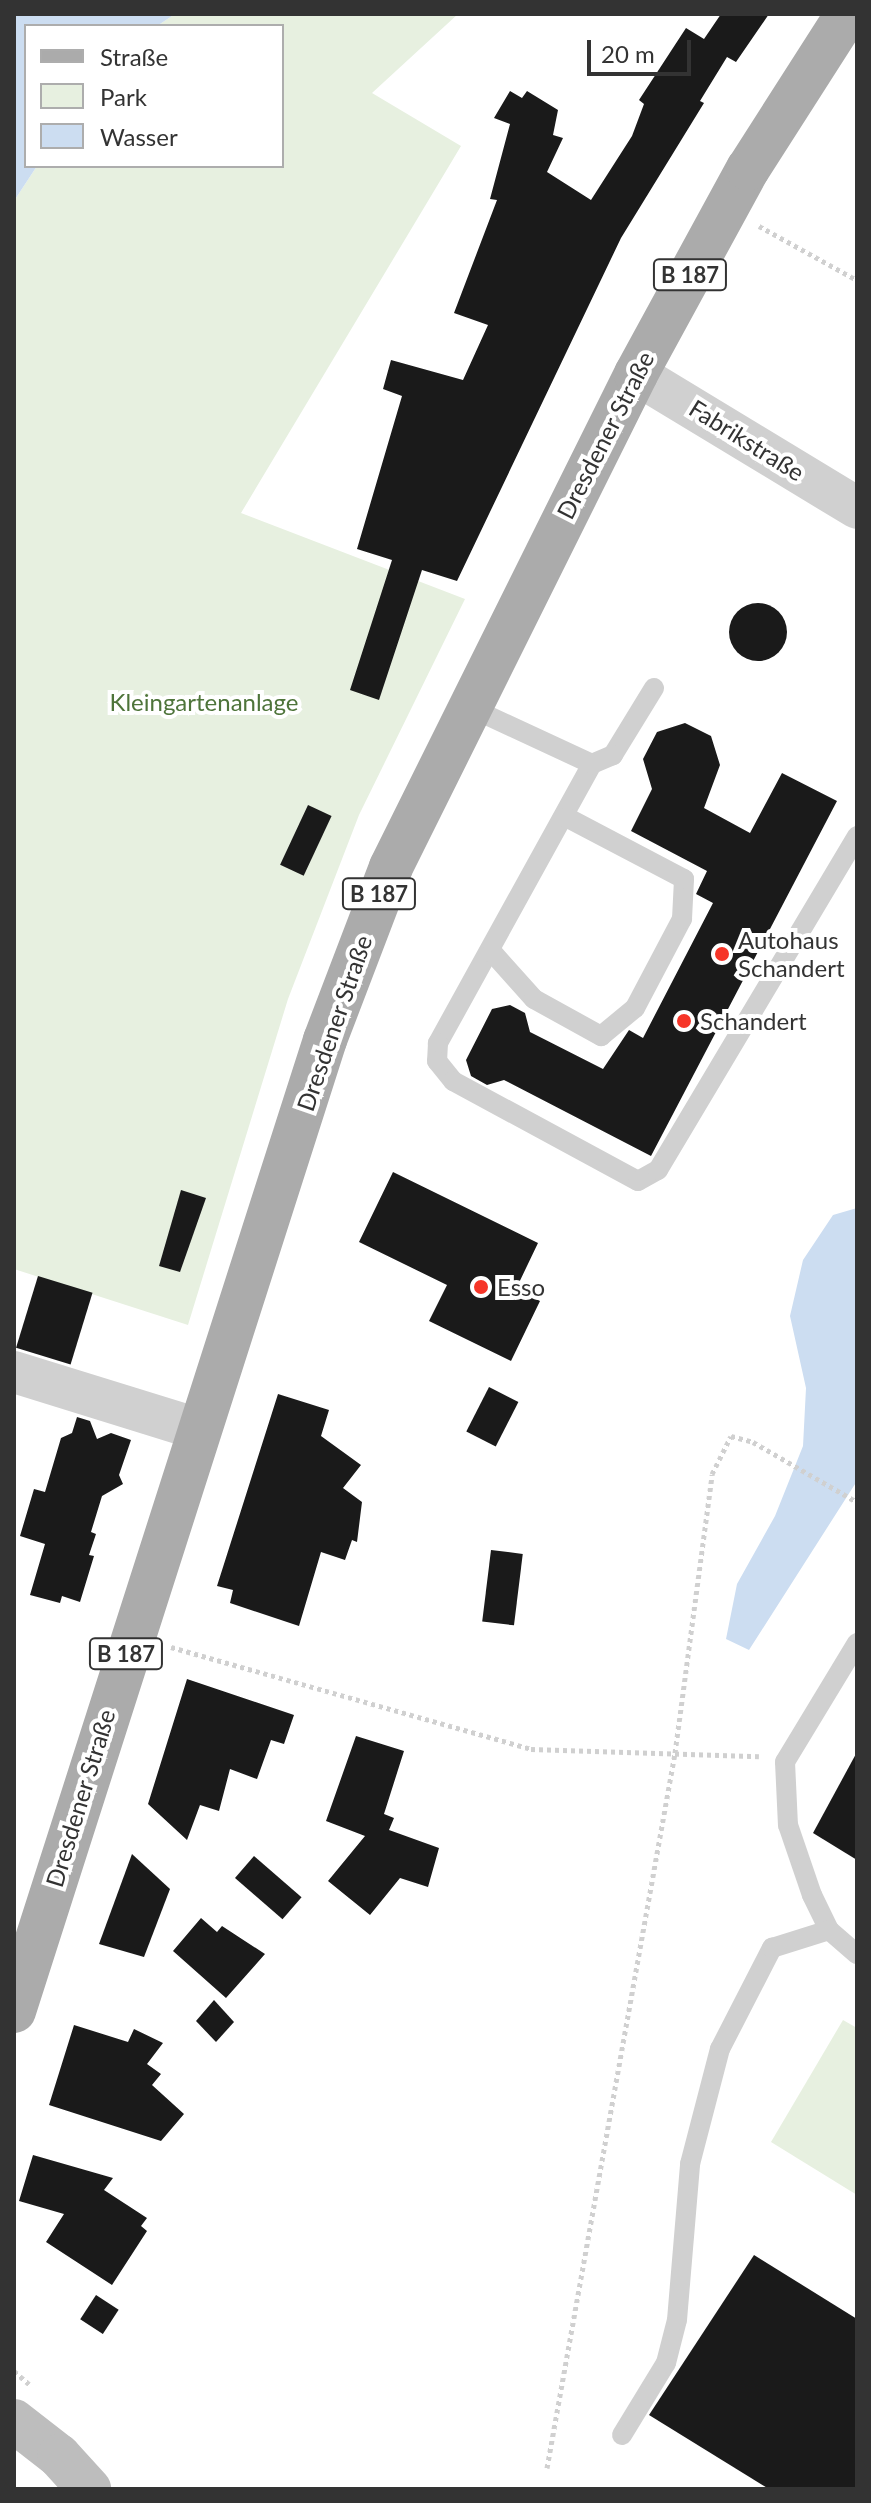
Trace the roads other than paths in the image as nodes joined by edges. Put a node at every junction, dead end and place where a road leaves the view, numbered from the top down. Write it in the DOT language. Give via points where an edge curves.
graph roads {
  1 [pos="847,14"];
  2 [pos="636,374"];
  3 [pos="857,508"];
  4 [pos="654,688"];
  5 [pos="467,706"];
  6 [pos="592,764"];
  7 [pos="566,817"];
  8 [pos="857,836"];
  9 [pos="492,952"];
  10 [pos="14,1372"];
  11 [pos="198,1429"];
  12 [pos="857,1643"];
  13 [pos="829,1930"];
  14 [pos="857,1954"];
  15 [pos="14,2011"];
  16 [pos="14,2421"];
  17 [pos="622,2435"];
  18 [pos="89,2489"];
  1 -- 2 [label="main road, Dresdener Straße / B 187" via="727,208"];
  2 -- 3 [label="street, Fabrikstraße"];
  2 -- 5 [label="main road, Dresdener Straße / B 187"];
  4 -- 6 [label="lane" via="613,755"];
  5 -- 6 [label="lane"];
  5 -- 11 [label="main road, Dresdener Straße / B 187" via="413,814 345,980 258,1260"];
  6 -- 7 [label="lane"];
  7 -- 9 [label="lane"];
  7 -- 9 [label="lane" via="684,879 682,919 635,1008 601,1036 534,999"];
  8 -- 9 [label="lane" via="658,1170 638,1181 453,1081 437,1061 438,1043"];
  10 -- 11 [label="street"];
  11 -- 15 [label="main road, Dresdener Straße / B 187"];
  12 -- 13 [label="lane" via="785,1762 788,1825"];
  13 -- 14 [label="lane"];
  13 -- 17 [label="lane" via="772,1948 720,2049 690,2164 677,2320 666,2363"];
  16 -- 18 [label="main road"];
}
